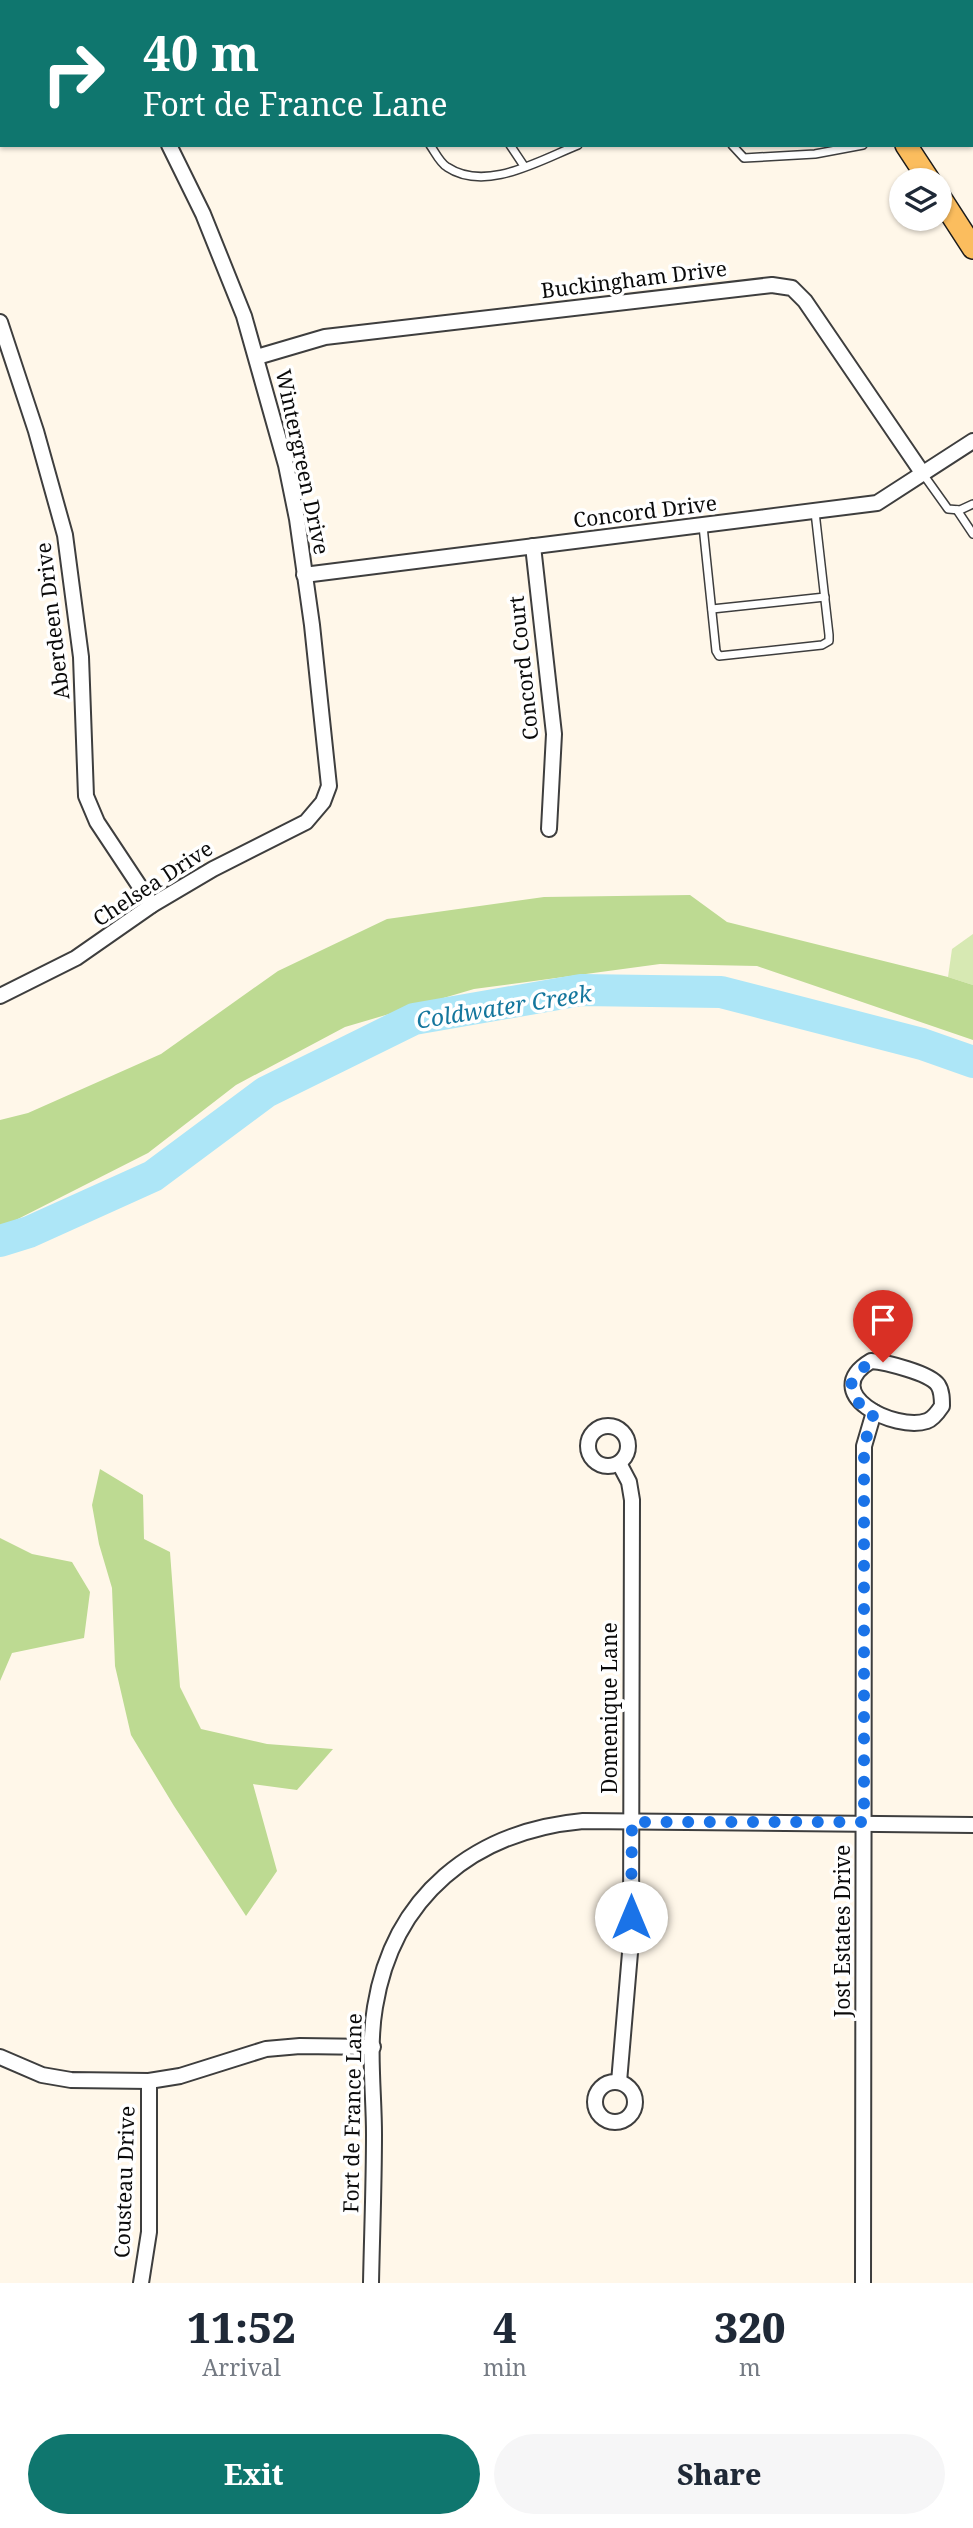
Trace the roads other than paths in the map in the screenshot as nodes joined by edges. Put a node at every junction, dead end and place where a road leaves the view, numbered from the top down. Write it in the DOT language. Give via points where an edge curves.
graph roads {
  1 [pos="170,147"];
  2 [pos="431,147"];
  3 [pos="511,147"];
  4 [pos="568,147"];
  5 [pos="734,147"];
  6 [pos="854,147"];
  7 [pos="907,147"];
  8 [pos="524,166"];
  9 [pos="921,168"];
  10 [pos="952,216"];
  11 [pos="973,248"];
  12 [pos="0,323"];
  13 [pos="257,357"];
  14 [pos="973,441"];
  15 [pos="923,474"];
  16 [pos="973,504"];
  17 [pos="957,510"];
  18 [pos="815,512"];
  19 [pos="703,526"];
  20 [pos="973,534"];
  21 [pos="533,546"];
  22 [pos="304,575"];
  23 [pos="825,597"];
  24 [pos="712,609"];
  25 [pos="323,802"];
  26 [pos="549,829"];
  27 [pos="152,905"];
  28 [pos="0,996"];
  29 [pos="874,1412"];
  30 [pos="619,1463"];
  31 [pos="632,1822"];
  32 [pos="864,1822"];
  33 [pos="973,1825"];
  34 [pos="373,2047"];
  35 [pos="0,2057"];
  36 [pos="149,2081"];
  37 [pos="620,2082"];
  38 [pos="141,2283"];
  39 [pos="371,2283"];
  40 [pos="863,2283"];
  1 -- 13 [label="street, Wintergreen Drive" via="227,269"];
  2 -- 8 [label="lane" via="444,166 460,174 490,177"];
  3 -- 8 [label="lane"];
  4 -- 8 [label="lane"];
  5 -- 6 [label="lane" via="744,158 816,155"];
  7 -- 9 [label="main road"];
  10 -- 11 [label="main road"];
  12 -- 27 [label="street, Aberdeen Drive" via="65,535 81,657 86,796 97,822"];
  13 -- 15 [label="street, Buckingham Drive" via="325,337 772,285 792,288 805,300"];
  13 -- 22 [label="street, Wintergreen Drive" via="286,465"];
  14 -- 15 [label="street, Concord Drive"];
  15 -- 17 [label="lane" via="944,506"];
  15 -- 18 [label="street, Concord Drive" via="877,503"];
  16 -- 17 [label="lane"];
  17 -- 20 [label="lane"];
  18 -- 19 [label="street, Concord Drive"];
  18 -- 23 [label="lane"];
  19 -- 21 [label="street, Concord Drive"];
  19 -- 24 [label="lane"];
  21 -- 22 [label="street, Concord Drive"];
  21 -- 26 [label="street, Concord Court" via="554,734"];
  22 -- 25 [label="street, Wintergreen Drive" via="329,773"];
  23 -- 24 [label="lane"];
  23 -- 24 [label="lane" via="826,644 724,656 716,651"];
  25 -- 27 [label="street, Chelsea Drive" via="298,827"];
  27 -- 28 [label="street, Chelsea Drive" via="76,958"];
  29 -- 29 [label="street" via="914,1423 929,1421 942,1406 942,1396 938,1384 927,1377 871,1362 853,1378 853,1394"];
  29 -- 32 [label="street, Jost Estates Drive" via="864,1446"];
  30 -- 31 [label="street, Domenique Lane" via="632,1500"];
  31 -- 32 [label="street, Fort de France Lane"];
  31 -- 34 [label="street, Fort de France Lane" via="554,1824 461,1861 433,1886 395,1943 375,2007"];
  31 -- 37 [label="street, Domenique Lane" via="631,1941"];
  32 -- 33 [label="street, Fort de France Lane"];
  32 -- 40 [label="street, Jost Estates Drive"];
  34 -- 36 [label="street" via="266,2049"];
  34 -- 39 [label="street, Fort de France Lane"];
  35 -- 36 [label="street" via="42,2075 71,2080"];
  36 -- 38 [label="street, Cousteau Drive" via="149,2232"];
}
